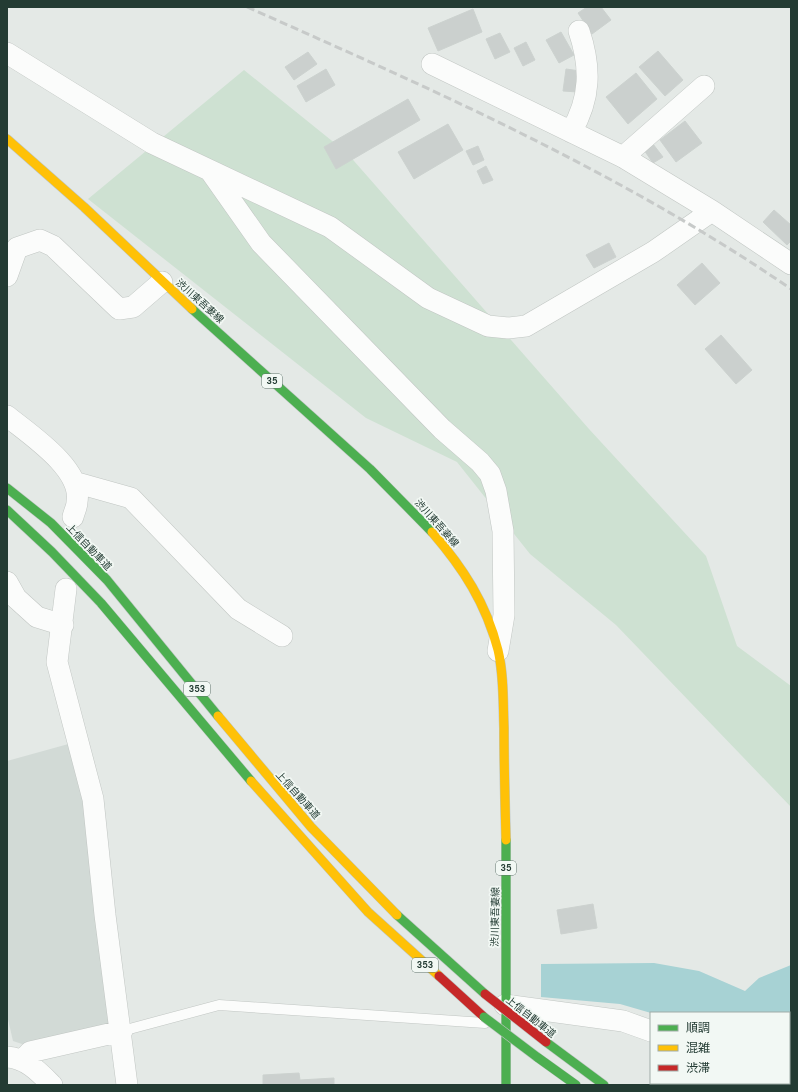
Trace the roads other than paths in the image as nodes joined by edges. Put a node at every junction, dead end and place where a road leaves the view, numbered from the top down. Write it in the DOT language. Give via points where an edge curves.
graph roads {
  1 [pos="579,31"];
  2 [pos="7,53"];
  3 [pos="432,64"];
  4 [pos="704,86"];
  5 [pos="571,132"];
  6 [pos="7,139"];
  7 [pos="623,157"];
  8 [pos="210,171"];
  9 [pos="712,211"];
  10 [pos="791,264"];
  11 [pos="7,276"];
  12 [pos="162,282"];
  13 [pos="7,416"];
  14 [pos="74,482"];
  15 [pos="7,488"];
  16 [pos="7,510"];
  17 [pos="73,516"];
  18 [pos="7,582"];
  19 [pos="66,589"];
  20 [pos="62,625"];
  21 [pos="282,636"];
  22 [pos="498,651"];
  23 [pos="505,1014"];
  24 [pos="122,1031"];
  25 [pos="650,1031"];
  26 [pos="11,1058"];
  27 [pos="52,1085"];
  28 [pos="127,1085"];
  29 [pos="506,1085"];
  30 [pos="576,1085"];
  31 [pos="604,1085"];
  1 -- 5 [label="street" via="586,51 588,80 580,116"];
  2 -- 8 [label="street" via="152,143"];
  3 -- 5 [label="street"];
  4 -- 7 [label="street"];
  5 -- 7 [label="street"];
  6 -- 12 [label="main road, 渋川東吾妻線 / 35" via="84,207"];
  7 -- 9 [label="street"];
  8 -- 9 [label="street" via="330,227 428,298 488,326 508,328 526,326 652,252"];
  8 -- 22 [label="street" via="261,243 442,429 490,474 496,491 502,531 504,615"];
  9 -- 10 [label="street"];
  11 -- 12 [label="street" via="17,248 40,240 53,246 119,309 133,307"];
  12 -- 22 [label="main road, 渋川東吾妻線 / 35" via="370,469 427,526 452,554 470,581 486,614"];
  13 -- 14 [label="street" via="59,458"];
  14 -- 17 [label="street" via="78,500"];
  14 -- 21 [label="street" via="130,498 238,609"];
  15 -- 31 [label="main road, 上信自動車道 / 353, bridge" via="50,523 120,595 258,766 378,898 429,947 484,994"];
  16 -- 30 [label="main road, 353, bridge" via="52,552 101,604 265,798 368,912 484,1017"];
  18 -- 20 [label="street" via="16,598 37,617"];
  19 -- 20 [label="street"];
  20 -- 24 [label="street" via="57,662 93,799 105,914"];
  22 -- 23 [label="main road, 渋川東吾妻線 / 35" via="503,692 506,844"];
  23 -- 24 [label="lane" via="219,1005"];
  23 -- 25 [label="street" via="623,1021"];
  23 -- 29 [label="main road, 渋川東吾妻線 / 35"];
  24 -- 26 [label="street"];
  24 -- 28 [label="street"];
  26 -- 27 [label="street" via="33,1067"];
}
